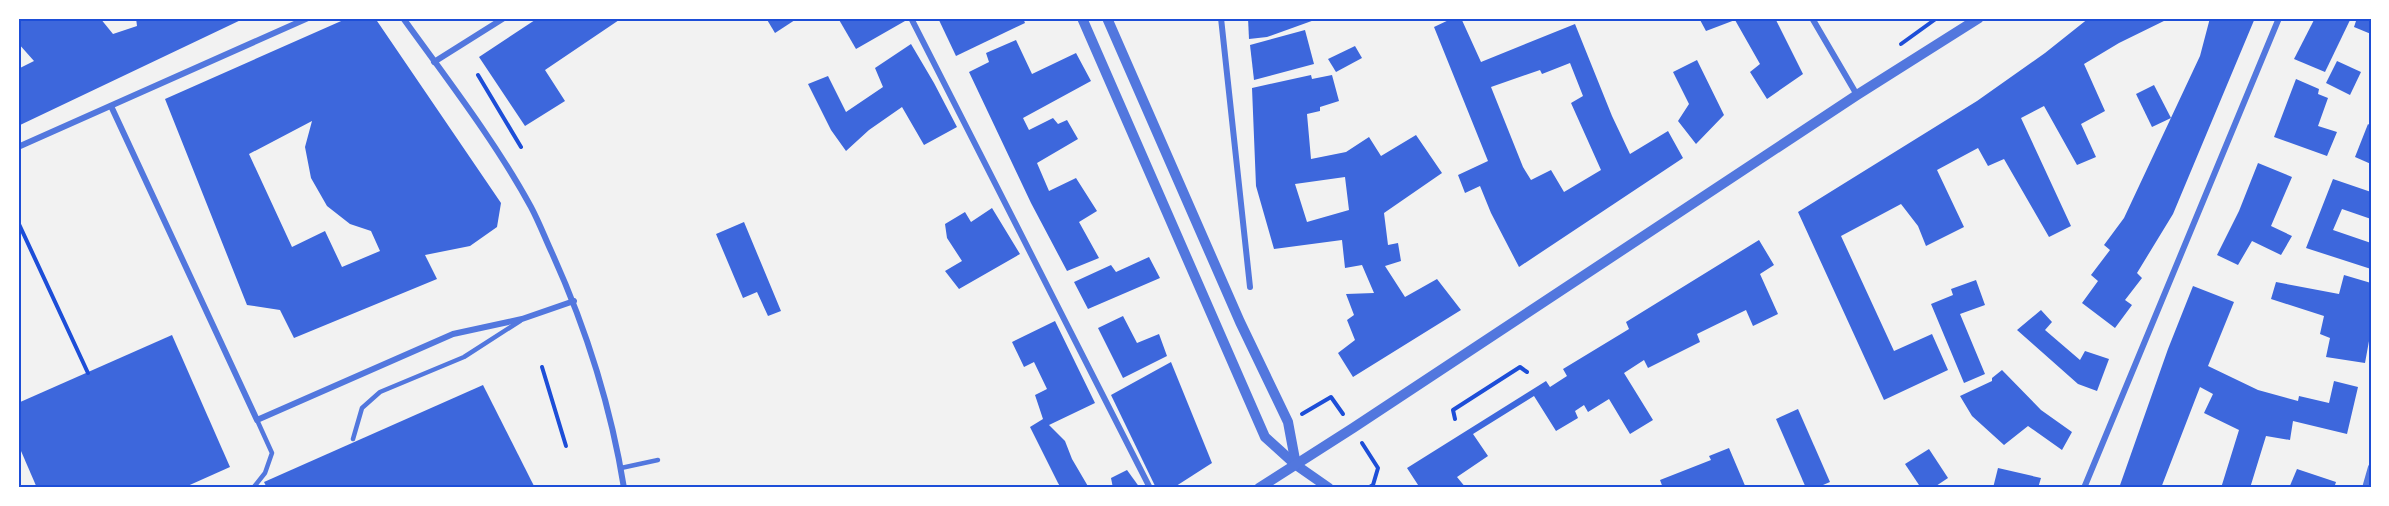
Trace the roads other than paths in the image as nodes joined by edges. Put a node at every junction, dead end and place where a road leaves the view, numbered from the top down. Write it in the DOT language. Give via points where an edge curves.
graph roads {
  1 [pos="308,18"];
  2 [pos="403,18"];
  3 [pos="504,18"];
  4 [pos="911,18"];
  5 [pos="1082,18"];
  6 [pos="1107,18"];
  7 [pos="1221,18"];
  8 [pos="1812,18"];
  9 [pos="1979,18"];
  10 [pos="2279,18"];
  11 [pos="434,62"];
  12 [pos="1857,95"];
  13 [pos="111,106"];
  14 [pos="18,147"];
  15 [pos="1250,287"];
  16 [pos="574,301"];
  17 [pos="522,319"];
  18 [pos="257,420"];
  19 [pos="353,439"];
  20 [pos="658,460"];
  21 [pos="1296,465"];
  22 [pos="2371,467"];
  23 [pos="621,468"];
  24 [pos="254,488"];
  25 [pos="624,488"];
  26 [pos="1150,488"];
  27 [pos="1259,488"];
  28 [pos="1329,488"];
  29 [pos="2084,488"];
  30 [pos="2365,488"];
  1 -- 13 [label="street"];
  2 -- 11 [label="street"];
  3 -- 11 [label="street"];
  4 -- 26 [label="street"];
  5 -- 21 [label="street" via="1265,436"];
  6 -- 21 [label="street" via="1288,422"];
  7 -- 15 [label="street"];
  8 -- 12 [label="street"];
  9 -- 12 [label="street"];
  10 -- 29 [label="street"];
  11 -- 16 [label="street" via="531,207"];
  12 -- 21 [label="street"];
  13 -- 14 [label="street"];
  13 -- 18 [label="street"];
  16 -- 17 [label="street"];
  16 -- 23 [label="street" via="605,400"];
  17 -- 18 [label="street" via="453,334"];
  17 -- 19 [label="lane" via="464,357 380,392 362,408"];
  18 -- 24 [label="lane" via="272,453"];
  20 -- 23 [label="lane"];
  21 -- 27 [label="street"];
  21 -- 28 [label="street"];
  22 -- 30 [label="street"];
  23 -- 25 [label="street"];
}
